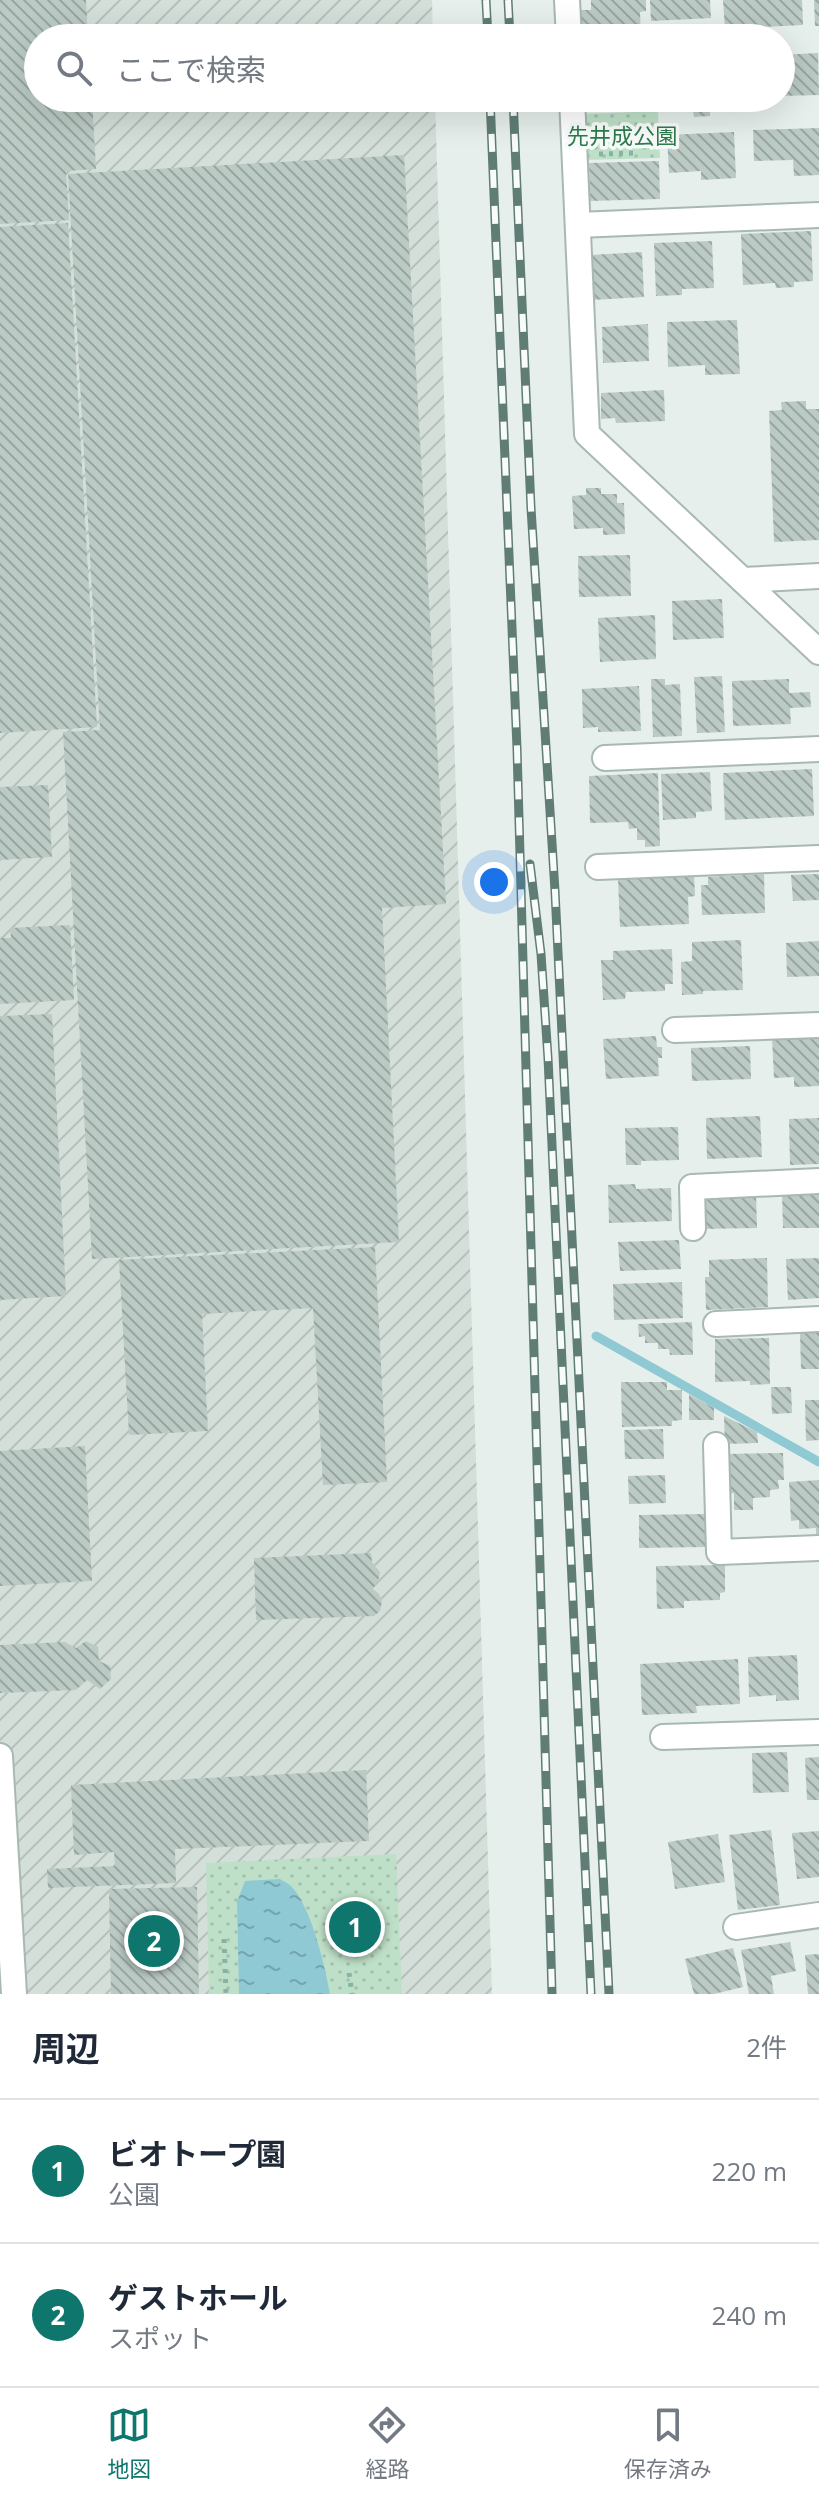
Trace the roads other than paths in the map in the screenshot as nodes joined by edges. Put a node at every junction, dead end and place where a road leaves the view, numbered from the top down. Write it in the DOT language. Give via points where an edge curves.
graph roads {
  1 [pos="567,0"];
  2 [pos="568,24"];
  3 [pos="572,112"];
  4 [pos="819,215"];
  5 [pos="578,225"];
  6 [pos="819,576"];
  7 [pos="743,580"];
  8 [pos="819,652"];
  9 [pos="819,749"];
  10 [pos="605,758"];
  11 [pos="819,858"];
  12 [pos="598,867"];
  13 [pos="819,1025"];
  14 [pos="675,1030"];
  15 [pos="819,1181"];
  16 [pos="693,1228"];
  17 [pos="819,1319"];
  18 [pos="716,1324"];
  19 [pos="716,1445"];
  20 [pos="819,1548"];
  21 [pos="819,1732"];
  22 [pos="663,1737"];
  23 [pos="0,1756"];
  24 [pos="819,1915"];
  25 [pos="736,1927"];
  26 [pos="14,1994"];
  1 -- 2 [label="street"];
  3 -- 5 [label="street"];
  4 -- 5 [label="street"];
  5 -- 7 [label="street" via="587,434"];
  6 -- 7 [label="street"];
  7 -- 8 [label="street"];
  9 -- 10 [label="street"];
  11 -- 12 [label="street"];
  13 -- 14 [label="street"];
  15 -- 16 [label="street" via="692,1187"];
  17 -- 18 [label="street"];
  19 -- 20 [label="street" via="719,1552"];
  21 -- 22 [label="street"];
  23 -- 26 [label="street"];
  24 -- 25 [label="street"];
}
